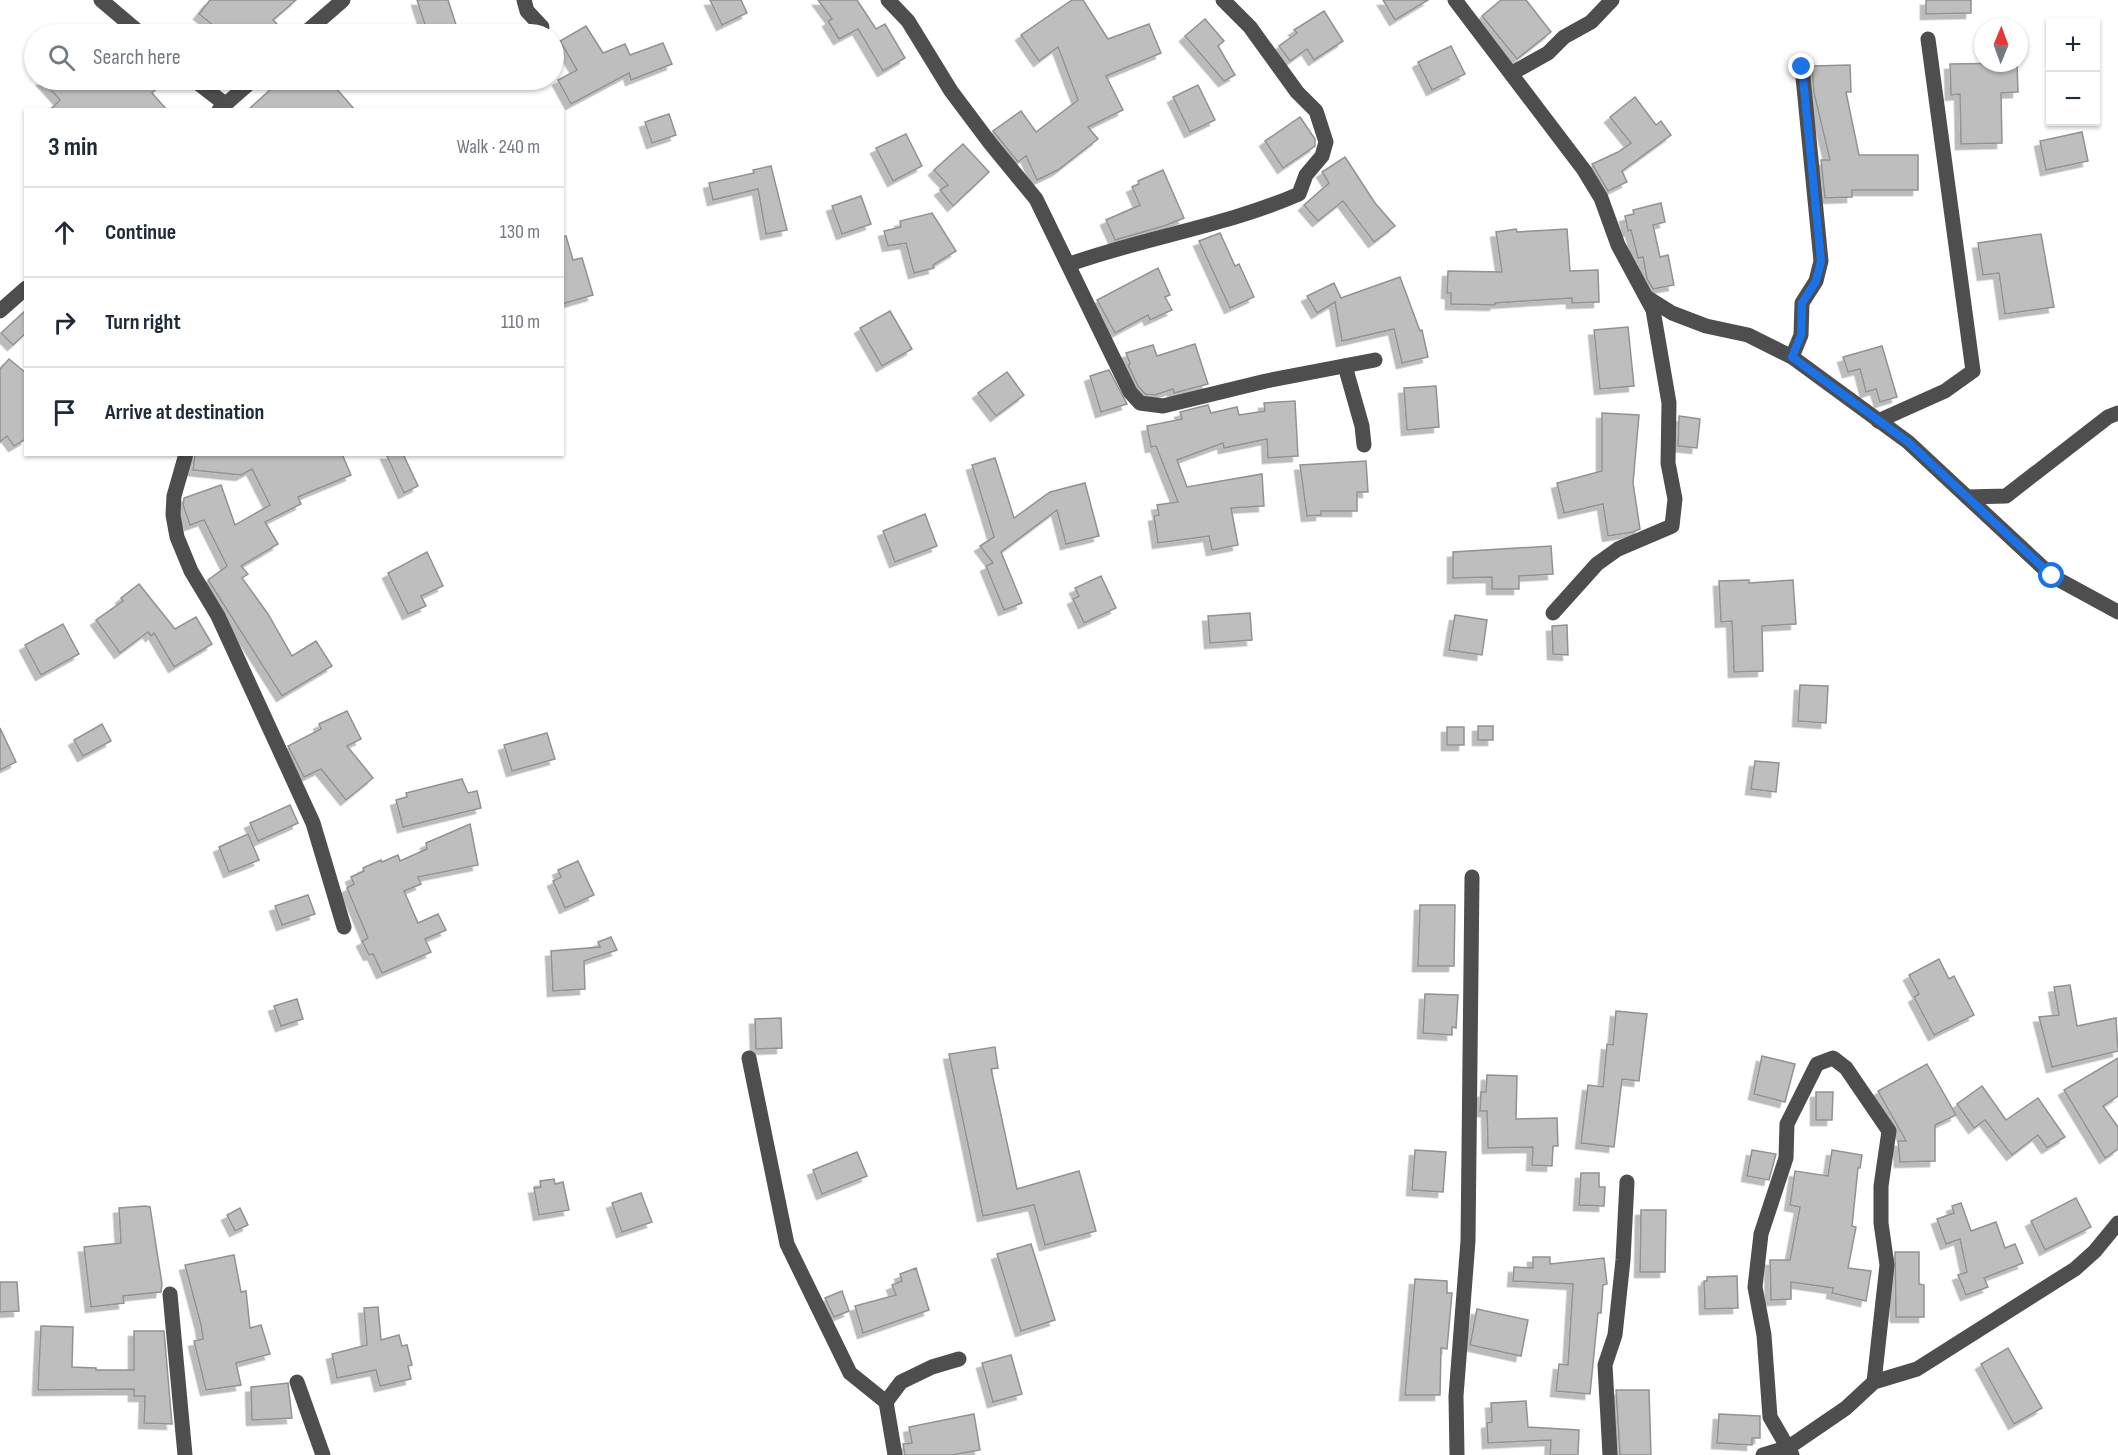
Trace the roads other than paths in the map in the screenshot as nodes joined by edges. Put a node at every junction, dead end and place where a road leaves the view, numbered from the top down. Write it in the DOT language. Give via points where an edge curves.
graph roads {
  1 [pos="100,0"];
  2 [pos="524,0"];
  3 [pos="888,0"];
  4 [pos="1223,0"];
  5 [pos="1455,0"];
  6 [pos="1612,0"];
  7 [pos="340,1"];
  8 [pos="129,24"];
  9 [pos="315,24"];
  10 [pos="539,24"];
  11 [pos="1928,39"];
  12 [pos="1802,67"];
  13 [pos="1512,74"];
  14 [pos="204,90"];
  15 [pos="242,90"];
  16 [pos="222,107"];
  17 [pos="1070,264"];
  18 [pos="24,290"];
  19 [pos="1648,298"];
  20 [pos="0,311"];
  21 [pos="1792,357"];
  22 [pos="1375,360"];
  23 [pos="1345,366"];
  24 [pos="2118,413"];
  25 [pos="1878,421"];
  26 [pos="1364,445"];
  27 [pos="185,456"];
  28 [pos="1966,497"];
  29 [pos="2118,612"];
  30 [pos="1553,613"];
  31 [pos="1472,877"];
  32 [pos="344,927"];
  33 [pos="748,1058"];
  34 [pos="1627,1182"];
  35 [pos="2118,1223"];
  36 [pos="170,1294"];
  37 [pos="959,1359"];
  38 [pos="297,1382"];
  39 [pos="1874,1382"];
  40 [pos="886,1402"];
  41 [pos="1791,1451"];
  42 [pos="185,1455"];
  43 [pos="323,1455"];
  44 [pos="895,1455"];
  45 [pos="1457,1455"];
  46 [pos="1610,1455"];
  47 [pos="1763,1455"];
  1 -- 8 [label="street"];
  2 -- 10 [label="street" via="527,11"];
  3 -- 17 [label="street" via="908,21 951,91 1036,200"];
  4 -- 17 [label="street" via="1250,27 1297,92 1316,111 1326,142 1322,156 1306,176 1299,194 1258,212"];
  5 -- 13 [label="street"];
  6 -- 13 [label="street" via="1591,22 1564,37 1548,54"];
  7 -- 9 [label="street"];
  11 -- 25 [label="street" via="1973,371 1945,391"];
  12 -- 21 [label="street" via="1821,261 1816,281 1802,303 1801,335"];
  13 -- 19 [label="street" via="1601,198 1618,245"];
  14 -- 16 [label="street"];
  15 -- 16 [label="street"];
  17 -- 23 [label="street" via="1130,392 1140,403 1163,406 1276,378"];
  18 -- 20 [label="street"];
  19 -- 21 [label="street" via="1672,314 1748,335"];
  19 -- 30 [label="street" via="1669,403 1668,463 1675,520 1672,526 1618,549 1597,564"];
  21 -- 25 [label="street"];
  22 -- 23 [label="street"];
  23 -- 26 [label="street"];
  24 -- 28 [label="street" via="2006,496"];
  25 -- 28 [label="street" via="1908,442"];
  27 -- 32 [label="street" via="174,496 177,537 190,571 218,616 313,824"];
  28 -- 29 [label="street" via="2052,576"];
  31 -- 45 [label="street" via="1467,1242 1456,1396"];
  33 -- 40 [label="street" via="787,1244 850,1372"];
  34 -- 46 [label="street" via="1615,1335 1605,1365"];
  35 -- 39 [label="street" via="2096,1251 2075,1269 1917,1369"];
  36 -- 42 [label="street"];
  37 -- 40 [label="street" via="902,1382"];
  38 -- 43 [label="street"];
  39 -- 41 [label="street"];
  39 -- 41 [label="street" via="1887,1265 1881,1186 1889,1131 1846,1068 1833,1058 1817,1064 1787,1124 1786,1158 1761,1234 1755,1287 1764,1335 1770,1417"];
  40 -- 44 [label="street"];
  41 -- 47 [label="street"];
}
